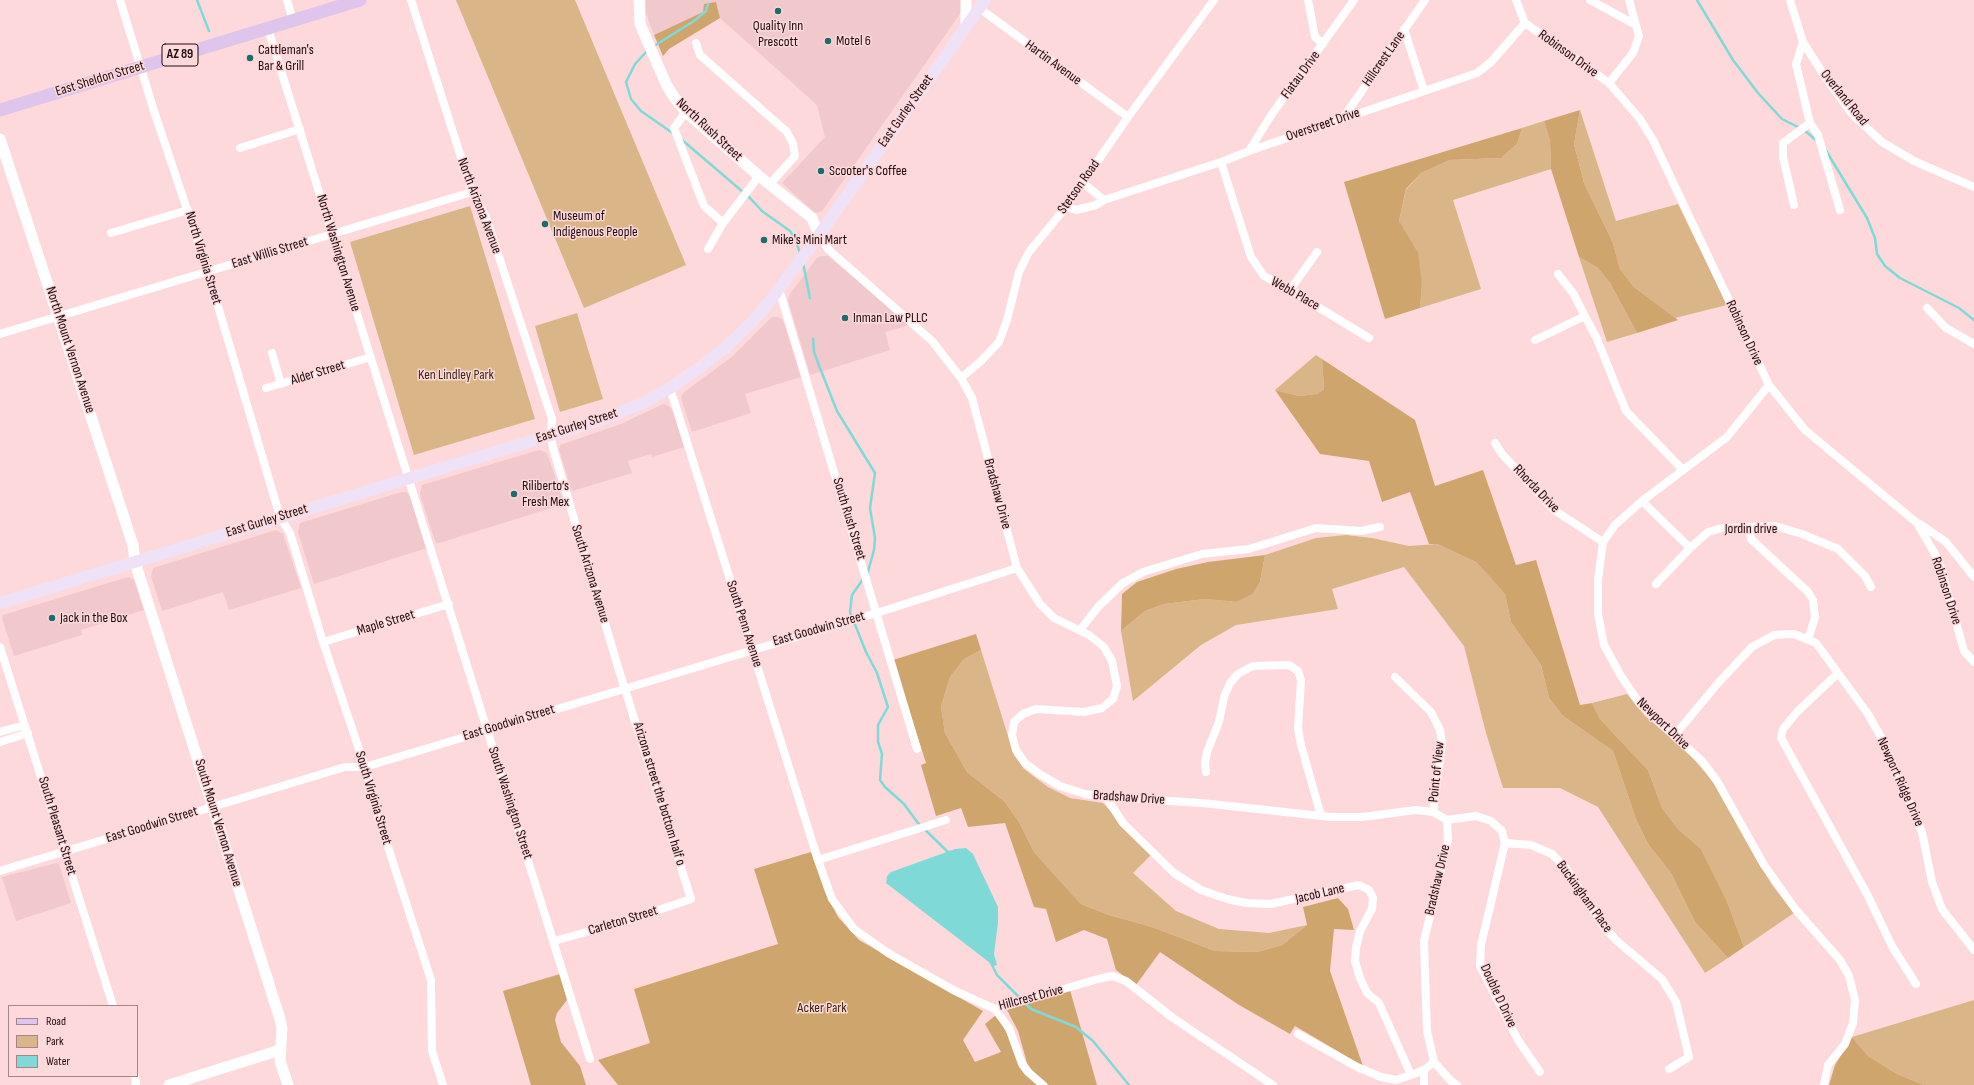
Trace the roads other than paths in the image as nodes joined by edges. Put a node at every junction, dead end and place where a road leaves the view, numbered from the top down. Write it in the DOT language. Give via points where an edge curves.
graph roads {
  1 [pos="120,0"];
  2 [pos="287,0"];
  3 [pos="360,0"];
  4 [pos="411,0"];
  5 [pos="639,0"];
  6 [pos="966,0"];
  7 [pos="1214,0"];
  8 [pos="1308,0"];
  9 [pos="1354,0"];
  10 [pos="1425,0"];
  11 [pos="1516,0"];
  12 [pos="1590,0"];
  13 [pos="1629,0"];
  14 [pos="1790,0"];
  15 [pos="982,4"];
  16 [pos="294,21"];
  17 [pos="1525,23"];
  18 [pos="1636,25"];
  19 [pos="966,26"];
  20 [pos="268,28"];
  21 [pos="1404,29"];
  22 [pos="1803,42"];
  23 [pos="696,44"];
  24 [pos="1323,44"];
  25 [pos="141,67"];
  26 [pos="1609,83"];
  27 [pos="1424,91"];
  28 [pos="0,110"];
  29 [pos="686,112"];
  30 [pos="1128,117"];
  31 [pos="1343,118"];
  32 [pos="1810,123"];
  33 [pos="300,130"];
  34 [pos="0,139"];
  35 [pos="240,148"];
  36 [pos="1249,151"];
  37 [pos="1221,162"];
  38 [pos="759,176"];
  39 [pos="1082,182"];
  40 [pos="769,185"];
  41 [pos="1974,187"];
  42 [pos="472,192"];
  43 [pos="1104,200"];
  44 [pos="1794,205"];
  45 [pos="1066,207"];
  46 [pos="188,210"];
  47 [pos="1840,210"];
  48 [pos="723,224"];
  49 [pos="111,233"];
  50 [pos="332,233"];
  51 [pos="819,235"];
  52 [pos="708,249"];
  53 [pos="1318,252"];
  54 [pos="208,272"];
  55 [pos="1558,274"];
  56 [pos="778,289"];
  57 [pos="1290,290"];
  58 [pos="1927,308"];
  59 [pos="59,316"];
  60 [pos="1585,316"];
  61 [pos="0,334"];
  62 [pos="1369,338"];
  63 [pos="1535,340"];
  64 [pos="1974,344"];
  65 [pos="272,353"];
  66 [pos="371,357"];
  67 [pos="961,378"];
  68 [pos="282,384"];
  69 [pos="1769,385"];
  70 [pos="266,388"];
  71 [pos="670,388"];
  72 [pos="551,436"];
  73 [pos="1495,443"];
  74 [pos="1683,470"];
  75 [pos="409,478"];
  76 [pos="1642,501"];
  77 [pos="280,517"];
  78 [pos="1917,523"];
  79 [pos="1380,527"];
  80 [pos="1749,527"];
  81 [pos="1603,542"];
  82 [pos="1690,548"];
  83 [pos="136,562"];
  84 [pos="1017,568"];
  85 [pos="1974,577"];
  86 [pos="1656,584"];
  87 [pos="1871,587"];
  88 [pos="0,603"];
  89 [pos="449,604"];
  90 [pos="877,612"];
  91 [pos="1080,630"];
  92 [pos="1808,640"];
  93 [pos="323,642"];
  94 [pos="0,647"];
  95 [pos="752,649"];
  96 [pos="1974,662"];
  97 [pos="1838,673"];
  98 [pos="1395,677"];
  99 [pos="626,688"];
  100 [pos="25,724"];
  101 [pos="487,730"];
  102 [pos="0,732"];
  103 [pos="28,733"];
  104 [pos="1674,736"];
  105 [pos="0,742"];
  106 [pos="917,749"];
  107 [pos="365,767"];
  108 [pos="1206,772"];
  109 [pos="1106,797"];
  110 [pos="213,807"];
  111 [pos="1433,812"];
  112 [pos="1321,816"];
  113 [pos="946,820"];
  114 [pos="1447,820"];
  115 [pos="1504,844"];
  116 [pos="64,852"];
  117 [pos="818,860"];
  118 [pos="0,871"];
  119 [pos="691,899"];
  120 [pos="554,942"];
  121 [pos="1974,950"];
  122 [pos="1916,984"];
  123 [pos="113,1005"];
  124 [pos="995,1009"];
  125 [pos="1298,1034"];
  126 [pos="280,1050"];
  127 [pos="590,1058"];
  128 [pos="1434,1062"];
  129 [pos="1669,1069"];
  130 [pos="1424,1070"];
  131 [pos="1540,1072"];
  132 [pos="1412,1075"];
  133 [pos="169,1085"];
  134 [pos="288,1085"];
  135 [pos="443,1085"];
  136 [pos="1043,1085"];
  137 [pos="1273,1085"];
  138 [pos="1424,1085"];
  139 [pos="1457,1085"];
  140 [pos="1824,1085"];
  1 -- 25 [label="street, North Virginia Street"];
  2 -- 16 [label="street"];
  3 -- 16 [label="main road, East Sheldon Street / AZ 89"];
  4 -- 42 [label="street, North Arizona Avenue"];
  5 -- 29 [label="street, North Rush Street" via="640,24 654,58 666,84"];
  6 -- 19 [label="street"];
  7 -- 30 [label="street, Stetson Road"];
  8 -- 24 [label="street" via="1315,37"];
  9 -- 24 [label="street, Flatau Drive"];
  10 -- 21 [label="street, Hillcrest Lane"];
  11 -- 17 [label="street, Robinson Drive"];
  12 -- 18 [label="street"];
  13 -- 18 [label="street"];
  14 -- 22 [label="street, Overland Road"];
  15 -- 19 [label="main road, East Gurley Street"];
  15 -- 30 [label="street, Hartin Avenue"];
  16 -- 20 [label="main road, East Sheldon Street / AZ 89"];
  17 -- 26 [label="street, Robinson Drive"];
  17 -- 27 [label="street, Overstreet Drive" via="1491,62 1477,73"];
  18 -- 26 [label="street" via="1639,36 1633,53"];
  19 -- 51 [label="main road, East Gurley Street"];
  20 -- 25 [label="main road, East Sheldon Street / AZ 89"];
  20 -- 33 [label="street, North Washington Avenue"];
  21 -- 27 [label="street"];
  21 -- 31 [label="street, Hillcrest Lane"];
  22 -- 32 [label="street" via="1796,64"];
  22 -- 41 [label="street, Overland Road" via="1852,114 1882,142 1914,161"];
  23 -- 40 [label="street" via="700,54 787,132 795,156"];
  24 -- 36 [label="street, Flatau Drive" via="1272,114"];
  25 -- 28 [label="main road, East Sheldon Street / AZ 89"];
  25 -- 46 [label="street, North Virginia Street"];
  26 -- 69 [label="street, Robinson Drive" via="1640,119 1653,140"];
  27 -- 31 [label="street, Overstreet Drive"];
  29 -- 38 [label="street, North Rush Street"];
  29 -- 48 [label="street" via="674,128 704,206"];
  30 -- 39 [label="street, Stetson Road"];
  31 -- 36 [label="street, Overstreet Drive"];
  32 -- 44 [label="street" via="1783,143 1783,157"];
  32 -- 47 [label="street" via="1818,134"];
  33 -- 35 [label="street"];
  33 -- 50 [label="street, North Washington Avenue"];
  34 -- 59 [label="street, North Mount Vernon Avenue"];
  36 -- 37 [label="street, Overstreet Drive"];
  37 -- 43 [label="street, Overstreet Drive"];
  37 -- 57 [label="street, Webb Place" via="1250,257 1264,276"];
  38 -- 40 [label="street, North Rush Street"];
  38 -- 48 [label="street"];
  39 -- 43 [label="street"];
  39 -- 45 [label="street, Stetson Road"];
  40 -- 51 [label="street, North Rush Street" via="812,218"];
  42 -- 50 [label="street, East Willis Street"];
  42 -- 72 [label="street, North Arizona Avenue" via="486,217 552,420"];
  43 -- 45 [label="street, Overstreet Drive" via="1096,205 1076,210"];
  45 -- 67 [label="street, Stetson Road" via="1029,252 1019,272 999,342"];
  46 -- 49 [label="street"];
  46 -- 54 [label="street, North Virginia Street"];
  48 -- 52 [label="street"];
  50 -- 54 [label="street, East Willis Street"];
  50 -- 66 [label="street, North Washington Avenue"];
  51 -- 56 [label="main road, East Gurley Street"];
  51 -- 67 [label="street, Bradshaw Drive" via="828,249 932,341"];
  53 -- 57 [label="street"];
  54 -- 59 [label="street, East Willis Street"];
  54 -- 77 [label="street, North Virginia Street"];
  55 -- 60 [label="street" via="1573,293"];
  56 -- 71 [label="main road, East Gurley Street" via="752,322 726,347"];
  56 -- 90 [label="street, South Rush Street"];
  57 -- 62 [label="street, Webb Place"];
  58 -- 64 [label="street" via="1946,328"];
  59 -- 61 [label="street, East Willis Street"];
  59 -- 83 [label="street, North Mount Vernon Avenue" via="133,545"];
  60 -- 63 [label="street"];
  60 -- 74 [label="street" via="1626,411"];
  65 -- 68 [label="street"];
  66 -- 68 [label="street, Alder Street"];
  66 -- 75 [label="street, North Washington Avenue"];
  67 -- 84 [label="street, Bradshaw Drive" via="972,398"];
  68 -- 70 [label="street, Alder Street"];
  69 -- 74 [label="street, Newport Drive" via="1727,437"];
  69 -- 78 [label="street, Robinson Drive" via="1805,430"];
  71 -- 72 [label="main road, East Gurley Street" via="613,415"];
  71 -- 95 [label="street, South Penn Avenue"];
  72 -- 75 [label="main road, East Gurley Street"];
  72 -- 99 [label="street, South Arizona Avenue"];
  73 -- 81 [label="street, Rhorda Drive" via="1502,454 1554,510"];
  74 -- 76 [label="street, Newport Drive"];
  75 -- 77 [label="main road, East Gurley Street"];
  75 -- 89 [label="street, South Washington Street"];
  76 -- 81 [label="street, Newport Drive" via="1615,525"];
  76 -- 82 [label="street"];
  77 -- 83 [label="main road, East Gurley Street"];
  77 -- 93 [label="street, South Virginia Street" via="290,533"];
  78 -- 85 [label="street" via="1946,542"];
  78 -- 96 [label="street, Robinson Drive" via="1939,561 1964,651"];
  79 -- 91 [label="street" via="1361,531 1316,528 1249,549 1202,554 1143,572 1123,583 1098,607"];
  80 -- 82 [label="street, Jordin drive" via="1722,528 1708,532"];
  80 -- 87 [label="street, Jordin drive" via="1775,526 1838,549 1865,576"];
  80 -- 92 [label="street" via="1751,539 1814,600 1815,617"];
  81 -- 104 [label="street, Newport Drive" via="1598,580 1598,614 1604,645 1640,704"];
  82 -- 86 [label="street, Jordin drive"];
  83 -- 88 [label="main road, East Gurley Street"];
  83 -- 110 [label="street, South Mount Vernon Avenue"];
  84 -- 90 [label="street, East Goodwin Street"];
  84 -- 91 [label="street, Bradshaw Drive" via="1040,604 1054,618"];
  89 -- 93 [label="street, Maple Street"];
  89 -- 101 [label="street, South Washington Street"];
  90 -- 95 [label="street, East Goodwin Street"];
  90 -- 106 [label="street, South Rush Street"];
  91 -- 109 [label="street, Bradshaw Drive" via="1104,647 1112,661 1117,686 1113,699 1102,708 1084,712 1036,709 1023,714 1014,722 1012,735 1016,750 1025,763 1038,773 1060,786"];
  92 -- 97 [label="street, Newport Ridge Drive" via="1816,643"];
  92 -- 104 [label="street, Newport Ridge Drive" via="1794,634 1774,635 1752,647"];
  93 -- 107 [label="street, South Virginia Street"];
  94 -- 100 [label="street, South Pleasant Street"];
  95 -- 99 [label="street, East Goodwin Street"];
  95 -- 117 [label="street, South Penn Avenue"];
  97 -- 121 [label="street, Newport Ridge Drive" via="1868,714 1881,737 1922,832 1932,882 1942,909"];
  97 -- 122 [label="street" via="1797,712 1783,729 1781,738 1867,894 1893,948"];
  98 -- 111 [label="street, Point of View" via="1431,712 1440,730 1442,744"];
  99 -- 101 [label="street, East Goodwin Street"];
  99 -- 119 [label="street, Arizona street the bottom half o"];
  100 -- 102 [label="street"];
  100 -- 103 [label="street, South Pleasant Street"];
  101 -- 107 [label="street, East Goodwin Street"];
  101 -- 120 [label="street, South Washington Street"];
  103 -- 105 [label="street"];
  103 -- 116 [label="street, South Pleasant Street"];
  104 -- 140 [label="street, Newport Drive" via="1702,761 1717,781 1764,865 1796,910 1840,960 1849,976 1855,1000 1853,1023 1845,1044 1828,1065"];
  107 -- 110 [label="street, East Goodwin Street" via="345,767"];
  107 -- 135 [label="street, South Virginia Street" via="379,819 431,980 432,1051"];
  108 -- 112 [label="street" via="1207,752 1230,683 1238,674 1253,666 1289,665 1298,671 1302,680 1298,729"];
  109 -- 112 [label="street, Bradshaw Drive" via="1202,803"];
  109 -- 132 [label="street, Jacob Lane" via="1123,823 1168,867 1201,890 1246,903 1270,904 1359,885 1368,890 1373,898 1372,909 1360,931 1355,962 1367,993 1379,1003"];
  110 -- 116 [label="street, East Goodwin Street"];
  110 -- 126 [label="street, South Mount Vernon Avenue" via="280,1019"];
  111 -- 112 [label="street, Bradshaw Drive" via="1416,810 1362,817"];
  111 -- 114 [label="street, Bradshaw Drive"];
  113 -- 117 [label="street"];
  114 -- 115 [label="street" via="1476,816 1491,821 1502,832"];
  114 -- 128 [label="street, Bradshaw Drive" via="1448,840 1424,941 1427,1032"];
  115 -- 129 [label="street, Buckingham Place" via="1531,845 1552,854 1565,867 1604,927 1662,979 1676,1002 1689,1057"];
  115 -- 131 [label="street, Double D Drive" via="1481,944 1480,966 1518,1040"];
  116 -- 118 [label="street, East Goodwin Street"];
  116 -- 123 [label="street, South Pleasant Street"];
  117 -- 124 [label="street, Hillcrest Drive" via="832,899 854,929 888,953 956,991"];
  119 -- 120 [label="street, Carleton Street"];
  120 -- 127 [label="street, South Washington Street"];
  124 -- 136 [label="street" via="1009,1028 1022,1064"];
  124 -- 137 [label="street, Hillcrest Drive" via="1112,976 1126,981 1173,1018"];
  125 -- 132 [label="street" via="1357,1067 1381,1077 1396,1080"];
  126 -- 133 [label="street"];
  126 -- 134 [label="street, South Mount Vernon Avenue" via="280,1061"];
  128 -- 130 [label="street"];
  128 -- 139 [label="street, Bradshaw Drive"];
  130 -- 132 [label="street"];
  130 -- 138 [label="street"];
}
